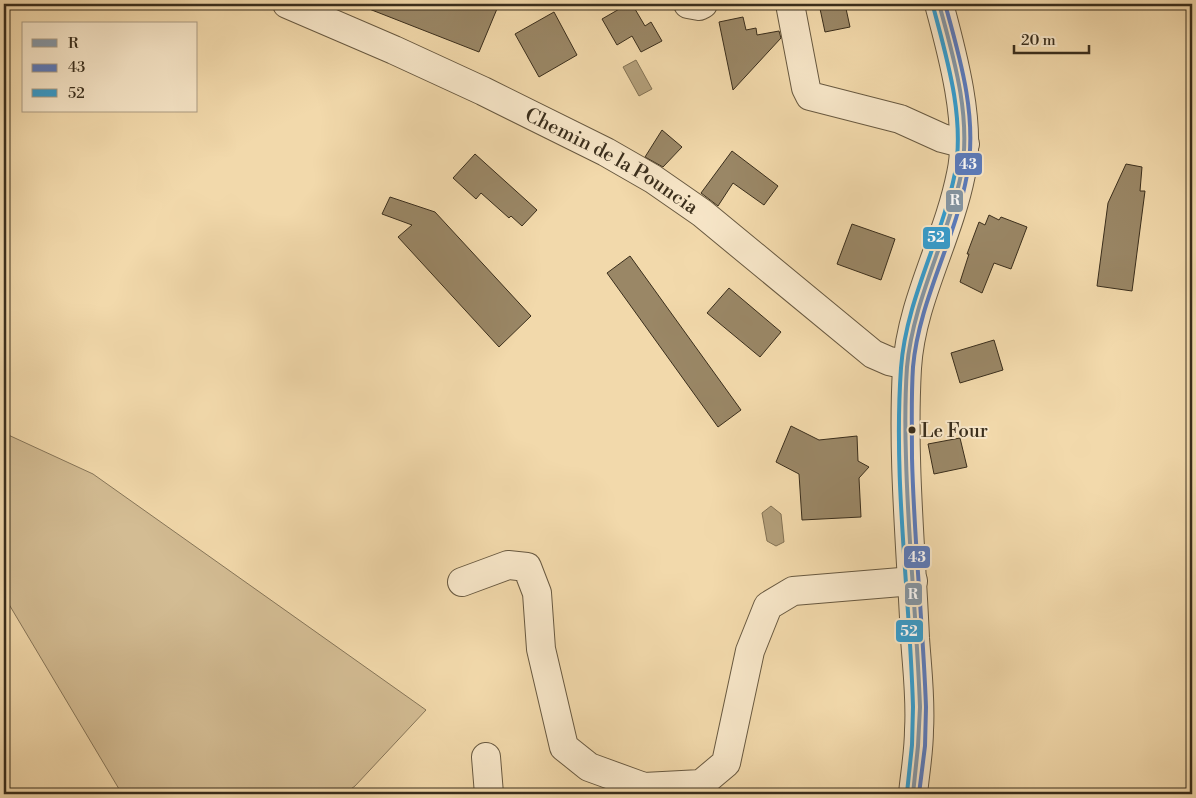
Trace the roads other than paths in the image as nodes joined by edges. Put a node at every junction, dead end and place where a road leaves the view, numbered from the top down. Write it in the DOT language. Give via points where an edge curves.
graph roads {
  1 [pos="287,4"];
  2 [pos="688,4"];
  3 [pos="704,4"];
  4 [pos="790,4"];
  5 [pos="939,4"];
  6 [pos="965,144"];
  7 [pos="907,365"];
  8 [pos="913,581"];
  9 [pos="462,582"];
  10 [pos="486,757"];
  11 [pos="489,794"];
  12 [pos="912,794"];
  1 -- 7 [label="street, Chemin de la Pouncia" via="483,91 653,179 702,213 873,354 889,362"];
  2 -- 3 [label="street"];
  4 -- 6 [label="street" via="810,96 900,119 942,138"];
  5 -- 6 [label="street" via="959,89"];
  6 -- 7 [label="street" via="962,173 915,320"];
  7 -- 8 [label="street" via="906,441"];
  8 -- 9 [label="street" via="794,591 768,606 750,651 726,763 701,784 644,787 589,767 564,747 541,649 537,594 527,567 508,565"];
  8 -- 12 [label="street" via="920,729"];
  10 -- 11 [label="street"];
}
